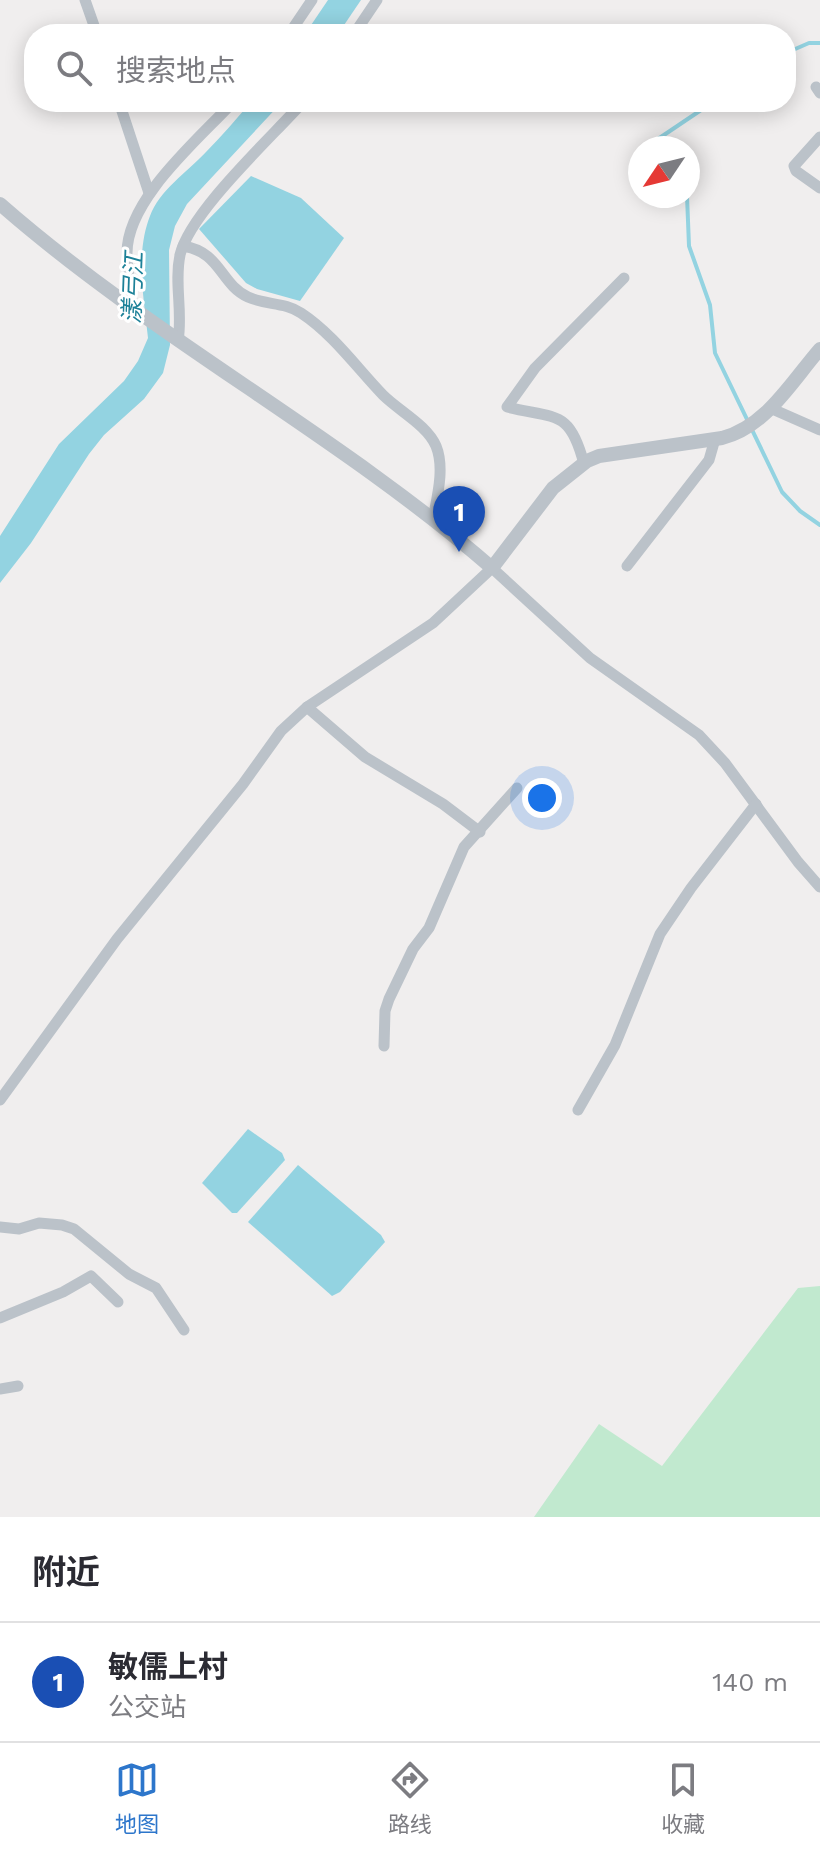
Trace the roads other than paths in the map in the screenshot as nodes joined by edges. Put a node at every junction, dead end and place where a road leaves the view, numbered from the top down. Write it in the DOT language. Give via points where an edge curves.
graph roads {
  1 [pos="85,0"];
  2 [pos="312,0"];
  3 [pos="377,0"];
  4 [pos="93,24"];
  5 [pos="296,24"];
  6 [pos="361,24"];
  7 [pos="122,112"];
  8 [pos="224,112"];
  9 [pos="294,112"];
  10 [pos="820,137"];
  11 [pos="820,188"];
  12 [pos="149,193"];
  13 [pos="0,204"];
  14 [pos="183,246"];
  15 [pos="624,278"];
  16 [pos="138,312"];
  17 [pos="176,339"];
  18 [pos="820,349"];
  19 [pos="770,408"];
  20 [pos="820,430"];
  21 [pos="715,439"];
  22 [pos="584,464"];
  23 [pos="433,519"];
  24 [pos="627,566"];
  25 [pos="492,568"];
  26 [pos="307,707"];
  27 [pos="517,788"];
  28 [pos="756,804"];
  29 [pos="480,832"];
  30 [pos="820,887"];
  31 [pos="384,1046"];
  32 [pos="0,1100"];
  33 [pos="578,1110"];
  34 [pos="0,1227"];
  35 [pos="118,1302"];
  36 [pos="0,1318"];
  37 [pos="184,1330"];
  38 [pos="18,1386"];
  39 [pos="0,1389"];
  1 -- 4 [label="street"];
  2 -- 5 [label="street"];
  3 -- 6 [label="street"];
  7 -- 12 [label="street"];
  8 -- 12 [label="street"];
  9 -- 14 [label="street" via="207,208"];
  10 -- 11 [label="street" via="794,166"];
  12 -- 16 [label="street" via="132,224 127,252"];
  13 -- 16 [label="street" via="65,260"];
  14 -- 17 [label="street"];
  14 -- 23 [label="street" via="200,250 246,296 301,312 433,441 440,460"];
  15 -- 22 [label="street" via="535,368 507,407 565,422"];
  16 -- 17 [label="street"];
  17 -- 23 [label="street"];
  18 -- 19 [label="street"];
  19 -- 20 [label="street"];
  19 -- 21 [label="street" via="741,432"];
  21 -- 22 [label="street" via="599,456"];
  21 -- 24 [label="street" via="709,460"];
  22 -- 25 [label="street" via="553,488"];
  23 -- 25 [label="street"];
  25 -- 26 [label="street" via="433,623"];
  25 -- 28 [label="street" via="590,658 699,735"];
  26 -- 29 [label="street" via="365,757"];
  26 -- 32 [label="street" via="281,731 117,939"];
  27 -- 29 [label="street"];
  28 -- 30 [label="street"];
  28 -- 33 [label="street" via="660,934 615,1045"];
  29 -- 31 [label="street" via="464,847 429,928 389,999"];
  34 -- 37 [label="street" via="10,1230 39,1223 74,1229 129,1274 156,1288"];
  35 -- 36 [label="street" via="91,1276"];
  38 -- 39 [label="street"];
}
